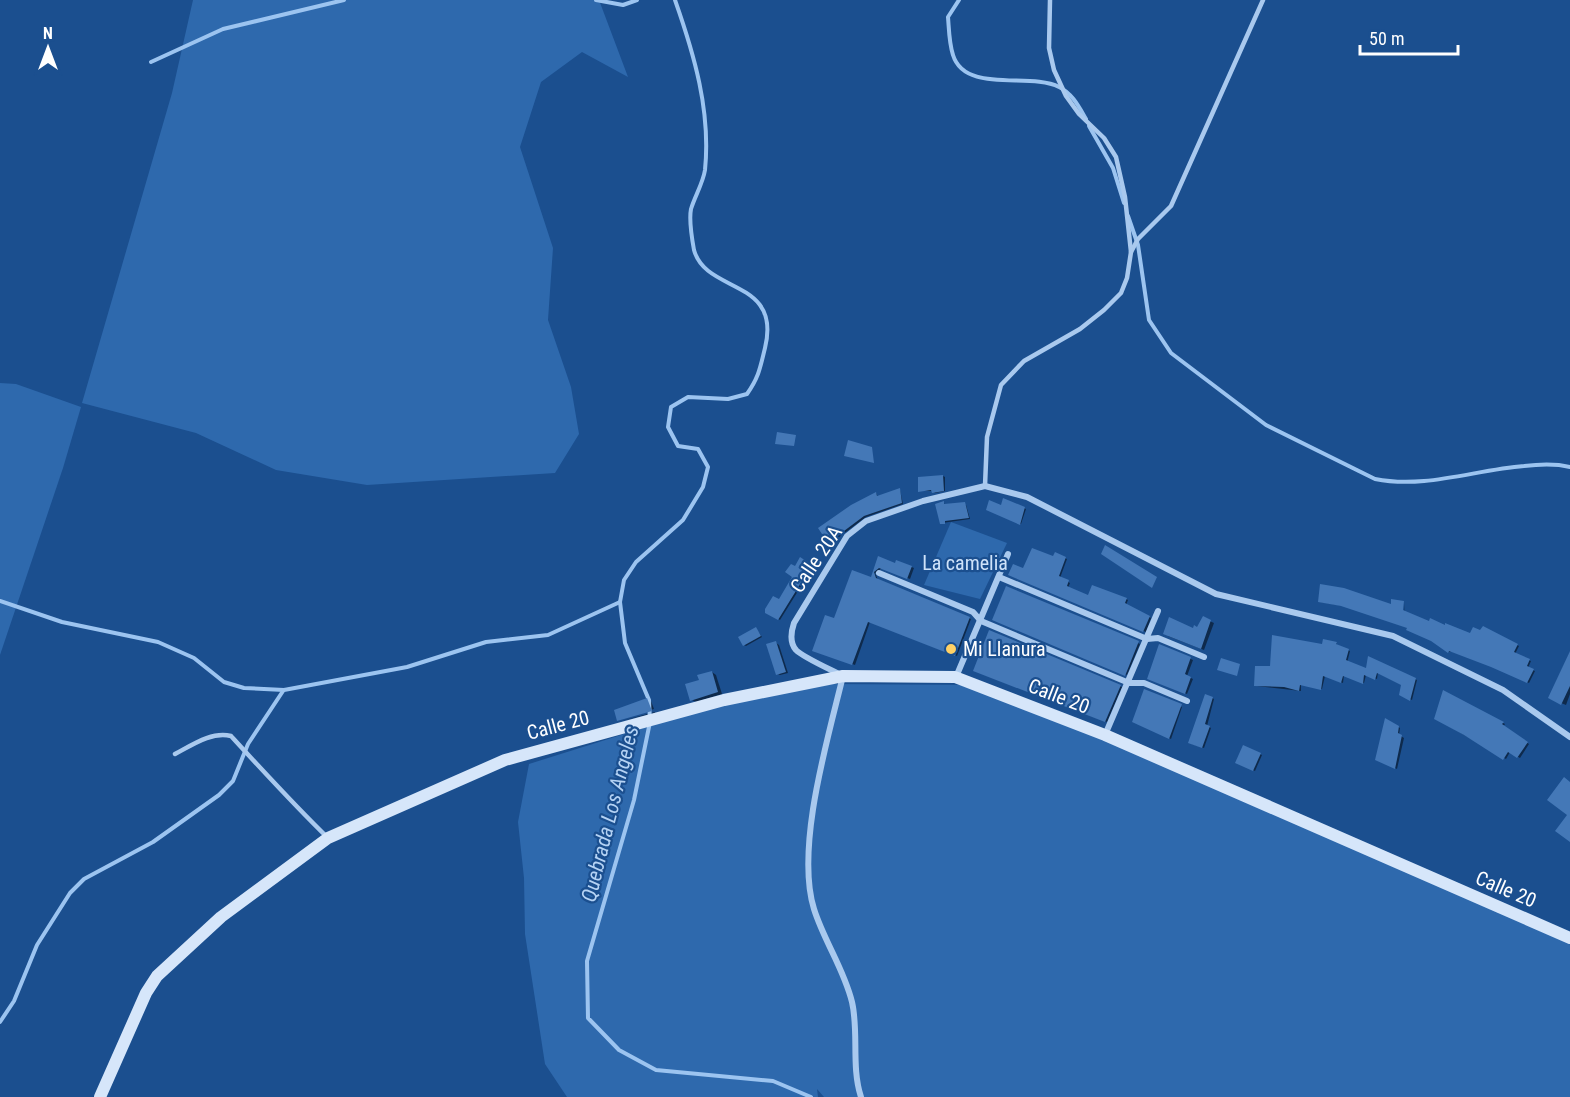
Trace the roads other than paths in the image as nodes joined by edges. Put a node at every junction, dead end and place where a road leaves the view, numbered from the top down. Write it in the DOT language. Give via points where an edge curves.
graph roads {
  1 [pos="1050,0"];
  2 [pos="1263,0"];
  3 [pos="1131,252"];
  4 [pos="985,486"];
  5 [pos="1008,554"];
  6 [pos="879,573"];
  7 [pos="999,577"];
  8 [pos="1158,611"];
  9 [pos="981,621"];
  10 [pos="1147,639"];
  11 [pos="1204,657"];
  12 [pos="843,676"];
  13 [pos="955,677"];
  14 [pos="1129,683"];
  15 [pos="1187,701"];
  16 [pos="1105,735"];
  17 [pos="1570,737"];
  18 [pos="175,754"];
  19 [pos="328,838"];
  20 [pos="1570,939"];
  21 [pos="100,1097"];
  22 [pos="861,1097"];
  1 -- 3 [label="lane" via="1049,48 1054,70 1066,96 1116,157"];
  2 -- 3 [label="lane" via="1171,206 1138,239"];
  3 -- 4 [label="lane" via="1121,293 1080,329 1024,362 1001,385 987,437"];
  4 -- 12 [label="street, Calle 20A" via="923,501 866,521 847,536 791,632 796,651"];
  4 -- 17 [label="street" via="1027,496 1216,594 1393,636 1503,690"];
  5 -- 7 [label="street"];
  6 -- 9 [label="street" via="973,612"];
  7 -- 9 [label="street"];
  7 -- 10 [label="street"];
  8 -- 10 [label="street"];
  9 -- 13 [label="street"];
  9 -- 14 [label="street"];
  10 -- 11 [label="street" via="1158,638"];
  10 -- 14 [label="street"];
  12 -- 13 [label="main road, Calle 20"];
  12 -- 19 [label="main road, Calle 20" via="724,700 505,760"];
  12 -- 22 [label="street" via="815,795 808,866 814,908 853,1005"];
  13 -- 16 [label="main road, Calle 20"];
  14 -- 15 [label="street" via="1144,683"];
  14 -- 16 [label="street"];
  16 -- 20 [label="main road, Calle 20"];
  18 -- 19 [label="lane" via="213,736 231,736"];
  19 -- 21 [label="main road, Calle 20" via="220,917 157,976"];
}
